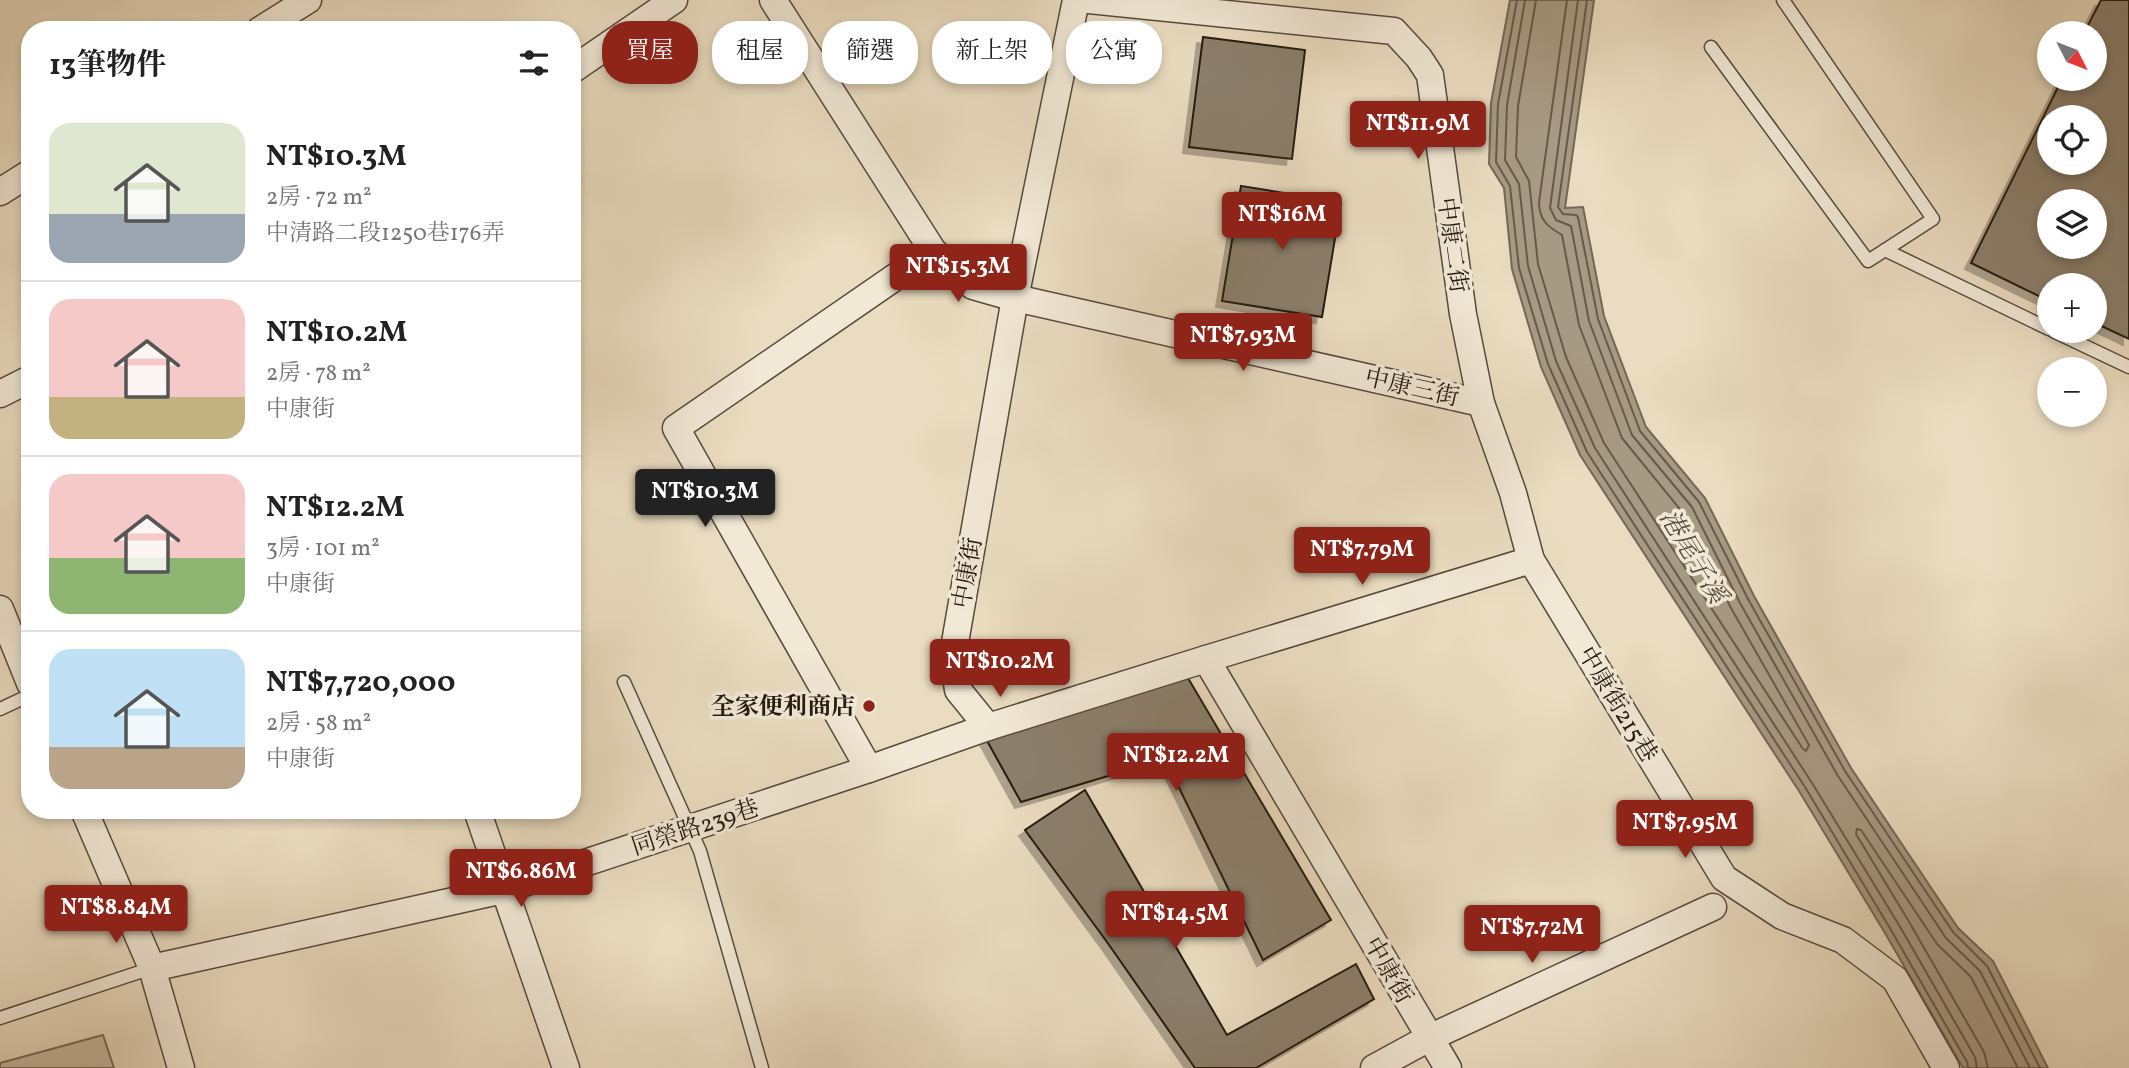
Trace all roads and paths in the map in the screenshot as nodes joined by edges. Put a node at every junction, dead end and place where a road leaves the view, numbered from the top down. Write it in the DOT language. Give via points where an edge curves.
graph roads {
  1 [pos="308,0"];
  2 [pos="674,0"];
  3 [pos="773,0"];
  4 [pos="1076,0"];
  5 [pos="1088,0"];
  6 [pos="1786,2"];
  7 [pos="274,21"];
  8 [pos="1711,47"];
  9 [pos="581,64"];
  10 [pos="21,179"];
  11 [pos="0,192"];
  12 [pos="1885,250"];
  13 [pos="933,251"];
  14 [pos="1015,298"];
  15 [pos="2037,323"];
  16 [pos="2078,343"];
  17 [pos="2129,368"];
  18 [pos="21,384"];
  19 [pos="0,394"];
  20 [pos="1481,402"];
  21 [pos="1531,560"];
  22 [pos="0,609"];
  23 [pos="1206,659"];
  24 [pos="21,661"];
  25 [pos="624,682"];
  26 [pos="21,699"];
  27 [pos="0,709"];
  28 [pos="988,727"];
  29 [pos="869,769"];
  30 [pos="88,819"];
  31 [pos="480,819"];
  32 [pos="690,828"];
  33 [pos="503,890"];
  34 [pos="1713,907"];
  35 [pos="152,968"];
  36 [pos="0,1018"];
  37 [pos="1429,1038"];
  38 [pos="181,1068"];
  39 [pos="566,1068"];
  40 [pos="762,1068"];
  41 [pos="1374,1068"];
  42 [pos="1448,1068"];
  43 [pos="1946,1068"];
  1 -- 7 [label="street"];
  2 -- 9 [label="street"];
  3 -- 13 [label="street, 中康三街"];
  4 -- 14 [label="street, 中康街"];
  5 -- 20 [label="street, 中康二街" via="1394,31 1430,75 1463,314"];
  6 -- 12 [label="lane" via="1933,219"];
  8 -- 12 [label="lane" via="1868,261"];
  10 -- 11 [label="street"];
  12 -- 15 [label="lane"];
  13 -- 14 [label="street, 中康三街" via="973,286"];
  13 -- 29 [label="street" via="676,428"];
  14 -- 20 [label="street, 中康三街"];
  14 -- 28 [label="street, 中康街" via="953,654 958,690"];
  16 -- 17 [label="lane"];
  18 -- 19 [label="street"];
  20 -- 21 [label="street, 中康二街"];
  21 -- 23 [label="street"];
  21 -- 43 [label="street, 中康街215巷" via="1724,878 1782,916 1843,940 1895,979"];
  22 -- 24 [label="street"];
  23 -- 28 [label="street"];
  23 -- 37 [label="street, 中康街"];
  25 -- 32 [label="lane"];
  26 -- 27 [label="lane"];
  28 -- 29 [label="street, 同榮路239巷"];
  29 -- 32 [label="street, 同榮路239巷"];
  30 -- 35 [label="street"];
  31 -- 33 [label="street"];
  32 -- 33 [label="street, 同榮路239巷"];
  32 -- 40 [label="lane"];
  33 -- 35 [label="street, 同榮路239巷"];
  33 -- 39 [label="street"];
  34 -- 37 [label="street"];
  35 -- 36 [label="lane"];
  35 -- 38 [label="street"];
  37 -- 41 [label="street"];
  37 -- 42 [label="street, 中康街"];
}
